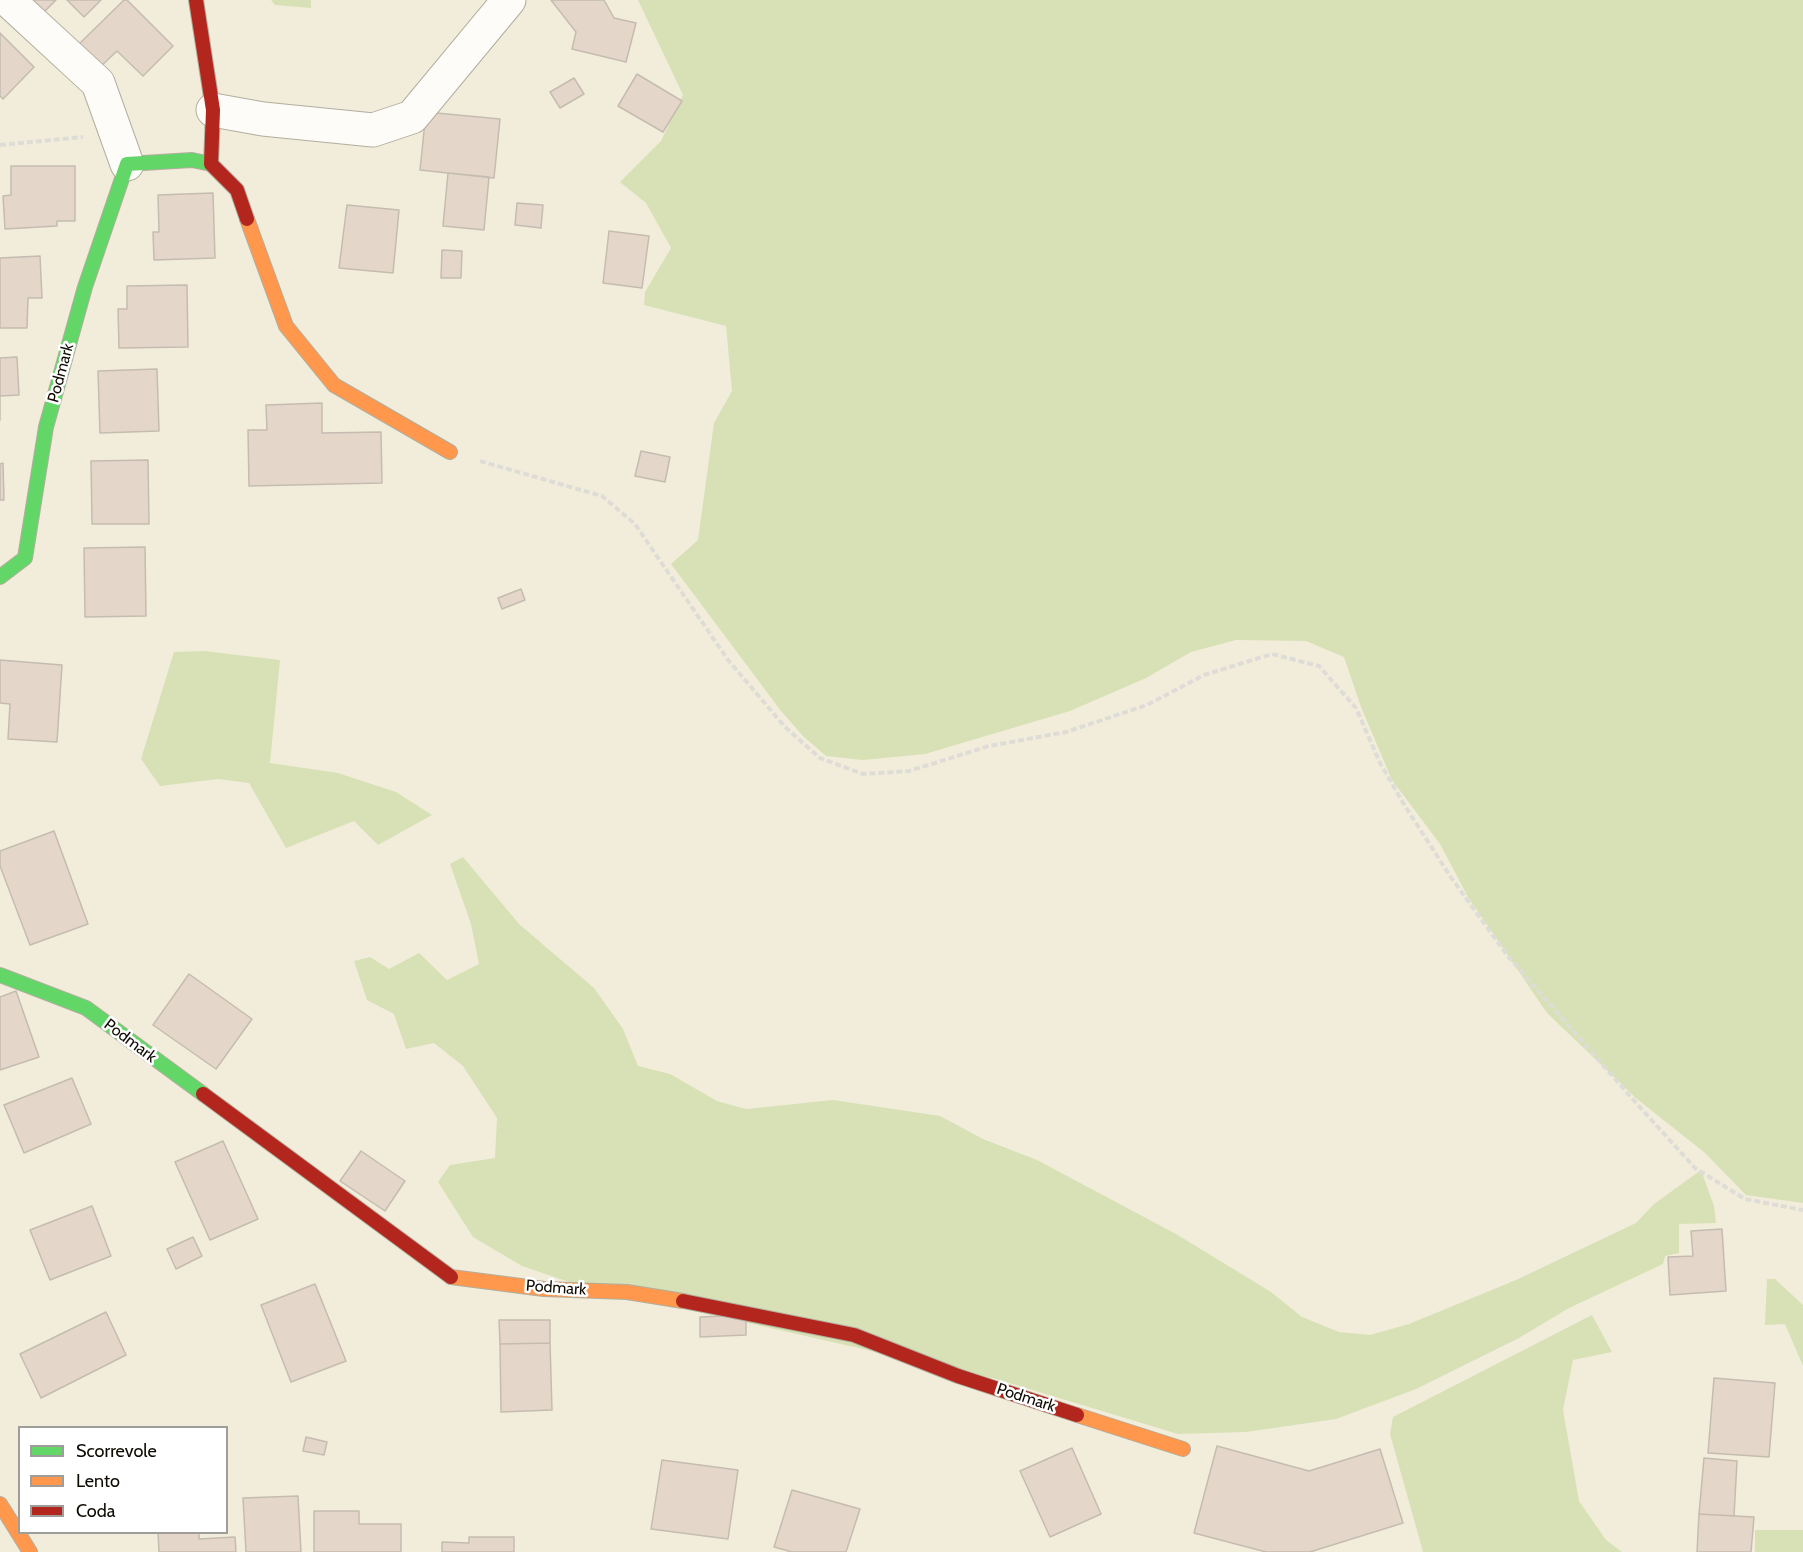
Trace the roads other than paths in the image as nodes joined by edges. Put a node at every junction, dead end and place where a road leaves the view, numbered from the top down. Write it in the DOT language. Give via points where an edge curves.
graph roads {
  1 [pos="8,0"];
  2 [pos="196,0"];
  3 [pos="509,0"];
  4 [pos="213,110"];
  5 [pos="128,164"];
  6 [pos="211,164"];
  7 [pos="450,452"];
  8 [pos="0,577"];
  9 [pos="0,975"];
  10 [pos="1183,1449"];
  11 [pos="0,1504"];
  12 [pos="18,1533"];
  13 [pos="19,1534"];
  14 [pos="30,1552"];
  1 -- 5 [label="street" via="98,83"];
  2 -- 4 [label="street"];
  3 -- 4 [label="street" via="412,117 373,130"];
  4 -- 6 [label="street"];
  5 -- 6 [label="street" via="192,160"];
  5 -- 8 [label="street, Podmark" via="85,287 46,427 25,558"];
  6 -- 7 [label="street" via="237,190 286,326 334,385"];
  9 -- 10 [label="street, Podmark" via="86,1008 451,1277 544,1288 627,1292 854,1335 958,1376"];
  11 -- 12 [label="street"];
  13 -- 14 [label="street"];
}
